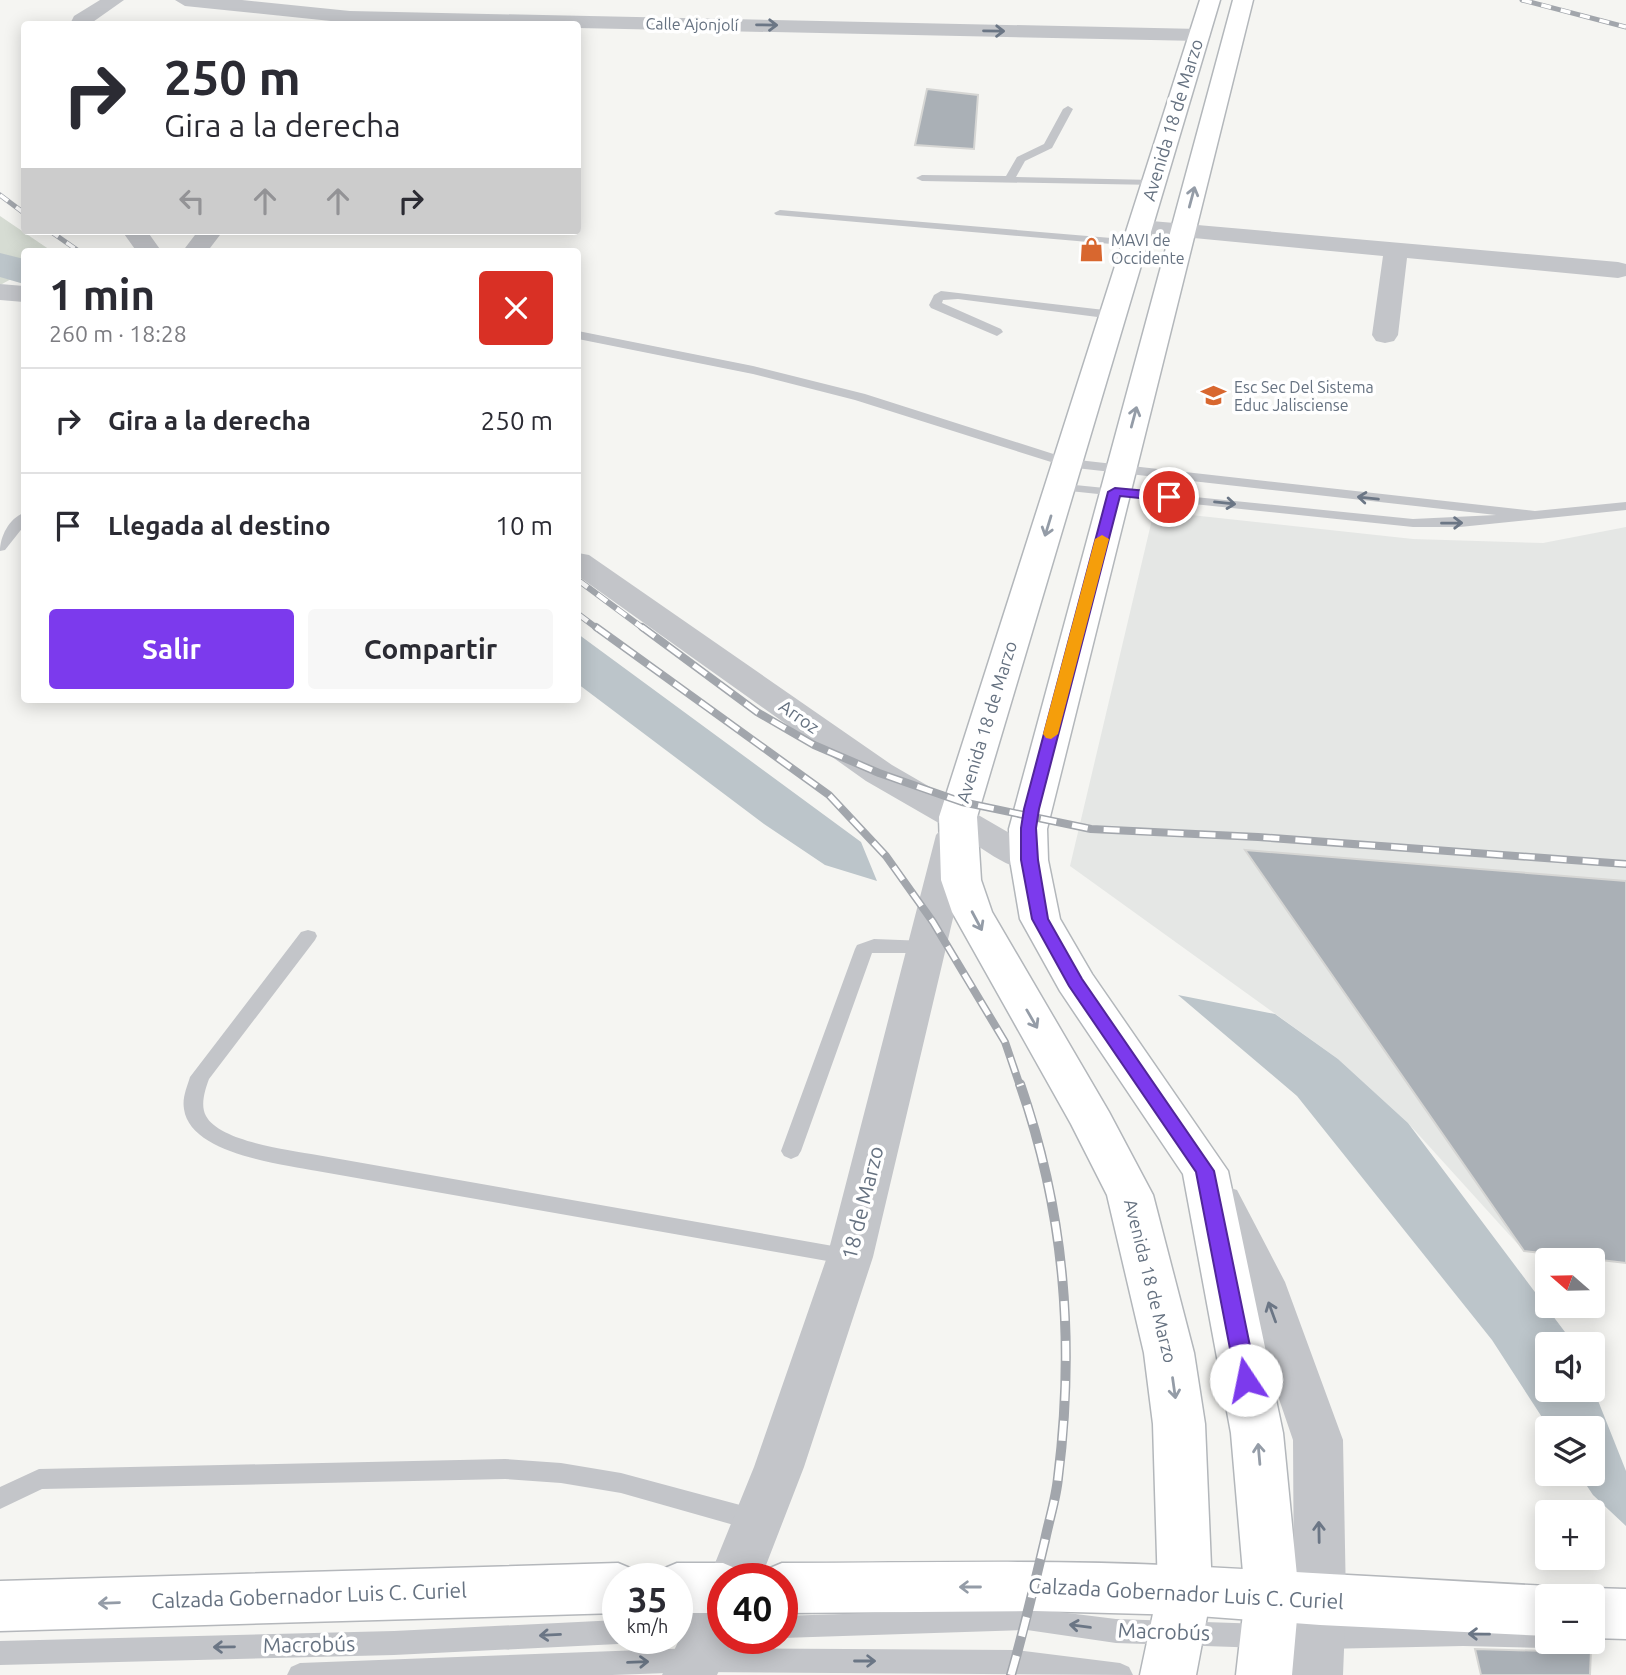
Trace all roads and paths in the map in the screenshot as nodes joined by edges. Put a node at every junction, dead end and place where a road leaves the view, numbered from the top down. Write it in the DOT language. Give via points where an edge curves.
graph roads {
  1 [pos="114,0"];
  2 [pos="185,0"];
  3 [pos="373,0"];
  4 [pos="617,0"];
  5 [pos="1210,0"];
  6 [pos="1243,0"];
  7 [pos="905,9"];
  8 [pos="81,21"];
  9 [pos="348,21"];
  10 [pos="593,21"];
  11 [pos="890,28"];
  12 [pos="1200,35"];
  13 [pos="1068,109"];
  14 [pos="922,178"];
  15 [pos="1009,180"];
  16 [pos="1154,183"];
  17 [pos="780,213"];
  18 [pos="1182,232"];
  19 [pos="1138,235"];
  20 [pos="1396,251"];
  21 [pos="1618,270"];
  22 [pos="0,292"];
  23 [pos="21,294"];
  24 [pos="1113,315"];
  25 [pos="997,332"];
  26 [pos="1385,335"];
  27 [pos="581,336"];
  28 [pos="1064,475"];
  29 [pos="1118,481"];
  30 [pos="1626,506"];
  31 [pos="1534,515"];
  32 [pos="21,521"];
  33 [pos="0,547"];
  34 [pos="581,564"];
  35 [pos="958,817"];
  36 [pos="1030,860"];
  37 [pos="308,936"];
  38 [pos="926,947"];
  39 [pos="791,1151"];
  40 [pos="850,1257"];
  41 [pos="0,1499"];
  42 [pos="758,1521"];
  43 [pos="741,1563"];
  44 [pos="602,1588"];
  45 [pos="798,1588"];
  46 [pos="0,1606"];
  47 [pos="693,1612"];
  48 [pos="1535,1612"];
  49 [pos="1605,1613"];
  50 [pos="1626,1614"];
  51 [pos="798,1626"];
  52 [pos="706,1631"];
  53 [pos="1177,1632"];
  54 [pos="602,1633"];
  55 [pos="1535,1636"];
  56 [pos="1293,1637"];
  57 [pos="1605,1637"];
  58 [pos="1626,1637"];
  59 [pos="0,1653"];
  60 [pos="300,1675"];
  61 [pos="1120,1675"];
  1 -- 8 [label="street"];
  2 -- 9 [label="street, Calle Ajonjolí"];
  3 -- 9 [label="street"];
  4 -- 10 [label="street"];
  5 -- 12 [label="street, Avenida 18 de Marzo"];
  18 -- 6 [label="street, Avenida 18 de Marzo, one-way"];
  7 -- 11 [label="street"];
  9 -- 10 [label="street, Calle Ajonjolí"];
  10 -- 11 [label="street, Calle Ajonjolí, one-way"];
  11 -- 12 [label="street, Calle Ajonjolí, one-way"];
  12 -- 16 [label="street, Avenida 18 de Marzo"];
  13 -- 15 [label="lane" via="1048,146 1021,159"];
  14 -- 15 [label="lane"];
  15 -- 16 [label="lane"];
  16 -- 19 [label="street, Avenida 18 de Marzo"];
  17 -- 19 [label="lane"];
  18 -- 19 [label="street"];
  18 -- 20 [label="street"];
  29 -- 18 [label="street, Avenida 18 de Marzo, one-way"];
  19 -- 24 [label="street, Avenida 18 de Marzo"];
  20 -- 21 [label="street"];
  20 -- 26 [label="street"];
  22 -- 23 [label="street"];
  24 -- 25 [label="lane" via="958,295 938,298 935,305"];
  24 -- 28 [label="street, Avenida 18 de Marzo"];
  27 -- 28 [label="lane" via="860,397"];
  28 -- 29 [label="lane"];
  28 -- 29 [label="lane"];
  28 -- 35 [label="street, Avenida 18 de Marzo, one-way"];
  31 -- 29 [label="lane, one-way"];
  29 -- 31 [label="lane, one-way" via="1413,523"];
  29 -- 36 [label="street, Avenida 18 de Marzo" via="1031,809"];
  30 -- 31 [label="lane"];
  32 -- 33 [label="lane"];
  34 -- 35 [label="street, Arroz" via="879,773"];
  35 -- 36 [label="street, Arroz"];
  35 -- 38 [label="street, 18 de Marzo"];
  35 -- 53 [label="street, Avenida 18 de Marzo, one-way" via="961,880 972,912 1130,1195 1170,1353 1179,1424"];
  56 -- 36 [label="street, Avenida 18 de Marzo, one-way" via="1205,1171 1075,981 1040,919"];
  37 -- 40 [label="lane" via="200,1077 191,1102 211,1134 335,1166"];
  38 -- 39 [label="lane" via="874,945 864,949"];
  38 -- 40 [label="street, 18 de Marzo"];
  40 -- 42 [label="street, 18 de Marzo"];
  41 -- 42 [label="lane" via="39,1479 505,1469 621,1483"];
  42 -- 43 [label="street, 18 de Marzo"];
  44 -- 46 [label="street, Calzada Gobernador Luis C. Curiel, one-way"];
  53 -- 45 [label="street, Calzada Gobernador Luis C. Curiel, one-way" via="1034,1587"];
  47 -- 52 [label="street"];
  48 -- 56 [label="street, Calzada Gobernador Luis C. Curiel"];
  49 -- 50 [label="street"];
  53 -- 51 [label="lane, Macrobús, one-way" via="1116,1631 1027,1619"];
  60 -- 52 [label="lane, Macrobús, one-way"];
  52 -- 61 [label="lane, Macrobús, one-way"];
  53 -- 56 [label="street, Calzada Gobernador Luis C. Curiel"];
  54 -- 59 [label="lane, Macrobús, one-way"];
  55 -- 56 [label="lane, one-way"];
  57 -- 58 [label="lane"];
}
